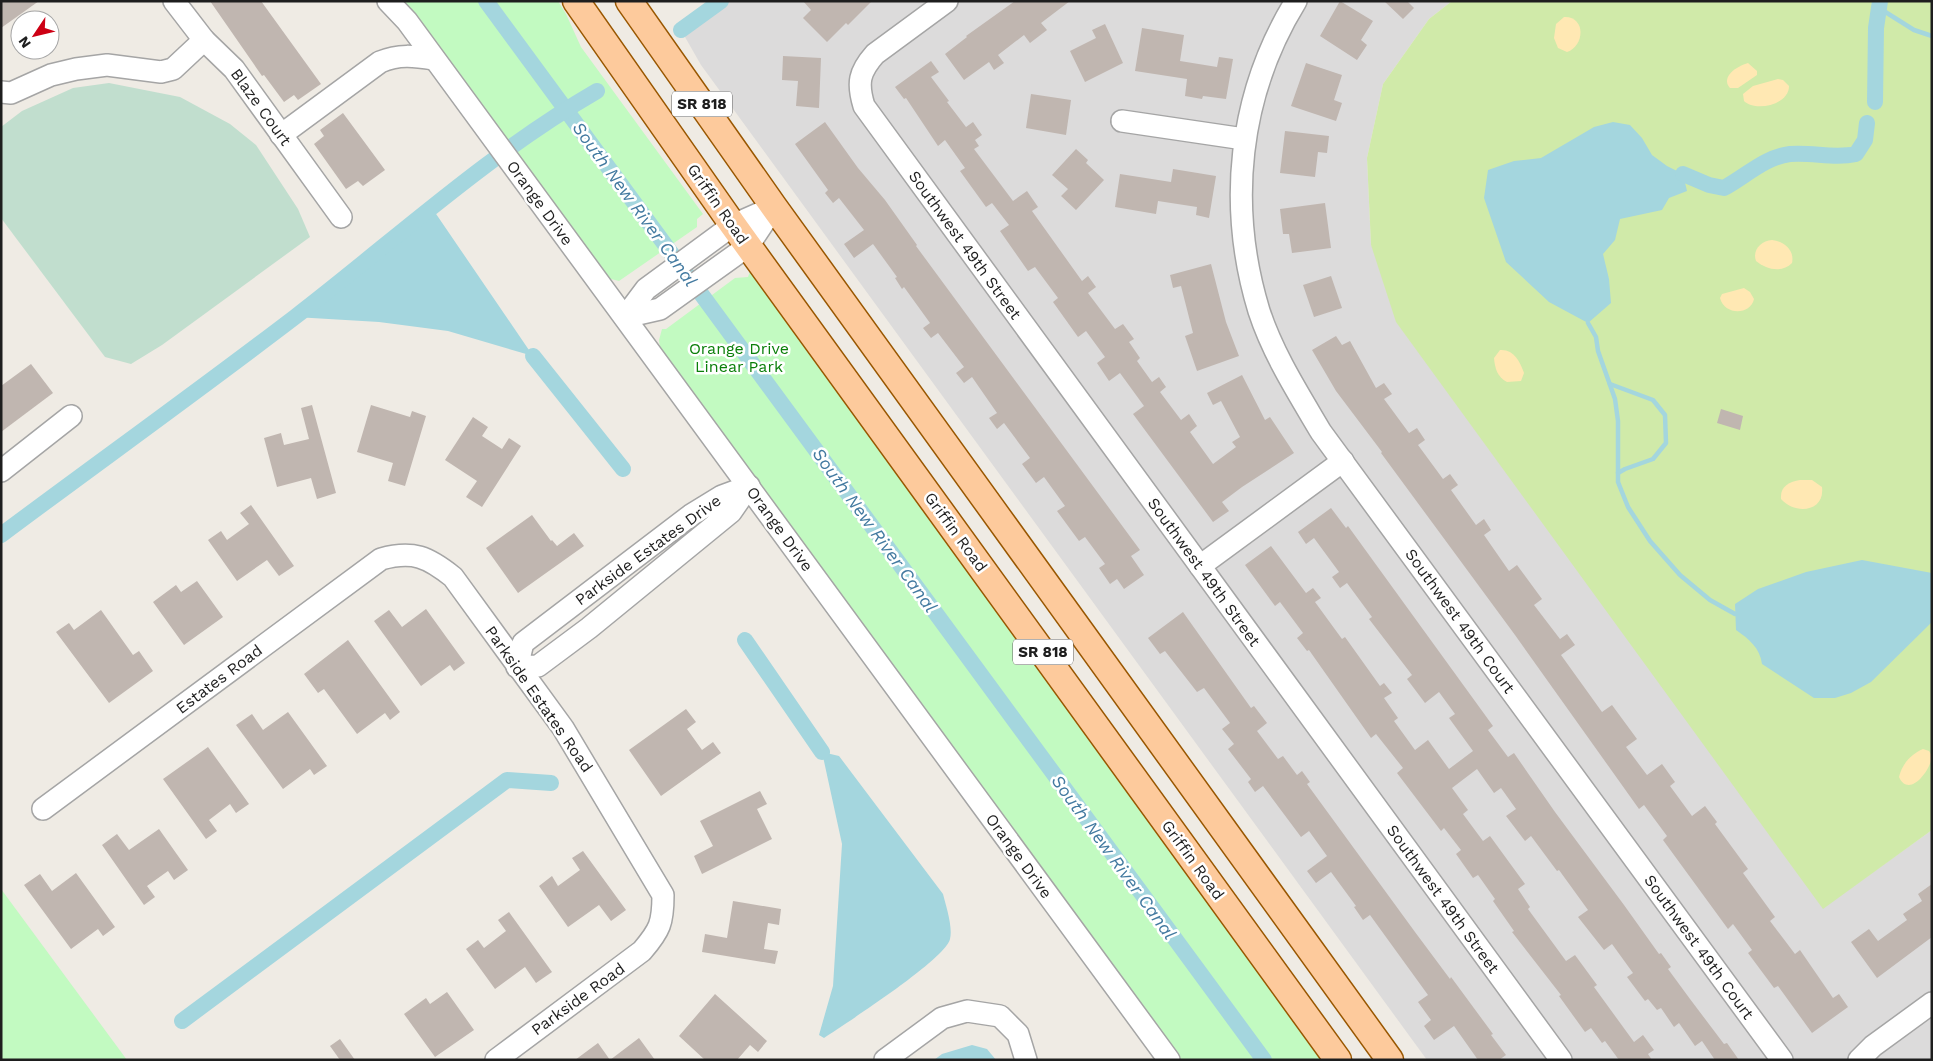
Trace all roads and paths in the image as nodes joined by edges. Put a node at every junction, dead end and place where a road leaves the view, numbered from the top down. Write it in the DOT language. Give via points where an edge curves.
graph roads {
  1 [pos="174,1"];
  2 [pos="388,1"];
  3 [pos="576,1"];
  4 [pos="629,1"];
  5 [pos="947,1"];
  6 [pos="1296,1"];
  7 [pos="204,40"];
  8 [pos="434,59"];
  9 [pos="1,92"];
  10 [pos="1122,121"];
  11 [pos="281,134"];
  12 [pos="1244,139"];
  13 [pos="774,207"];
  14 [pos="341,217"];
  15 [pos="724,232"];
  16 [pos="739,253"];
  17 [pos="625,317"];
  18 [pos="71,416"];
  19 [pos="1343,461"];
  20 [pos="1,471"];
  21 [pos="749,486"];
  22 [pos="397,554"];
  23 [pos="1200,566"];
  24 [pos="605,581"];
  25 [pos="620,602"];
  26 [pos="517,667"];
  27 [pos="43,809"];
  28 [pos="657,933"];
  29 [pos="1932,1003"];
  30 [pos="1866,1053"];
  31 [pos="496,1060"];
  32 [pos="885,1060"];
  33 [pos="1026,1060"];
  34 [pos="1169,1060"];
  35 [pos="1338,1060"];
  36 [pos="1390,1060"];
  37 [pos="1561,1060"];
  38 [pos="1782,1060"];
  39 [pos="1846,1060"];
  1 -- 7 [label="street, Blaze Court"];
  2 -- 8 [label="street, Orange Drive"];
  3 -- 15 [label="main road, Griffin Road / SR 818"];
  4 -- 13 [label="main road, SR 818"];
  5 -- 23 [label="street, Southwest 49th Street" via="876,54 863,69 860,95 864,106"];
  6 -- 12 [label="street, Southwest 49th Court" via="1262,70"];
  7 -- 9 [label="street" via="174,69 160,72 107,65 76,69 51,75 11,94"];
  7 -- 11 [label="street, Blaze Court" via="234,69"];
  8 -- 11 [label="street" via="409,55 380,62"];
  8 -- 17 [label="street, Orange Drive"];
  10 -- 12 [label="street"];
  11 -- 14 [label="street, Blaze Court"];
  12 -- 19 [label="street, Southwest 49th Court" via="1242,224 1260,312 1285,370 1321,432"];
  13 -- 15 [label="street"];
  13 -- 16 [label="street"];
  13 -- 36 [label="main road, SR 818"];
  15 -- 16 [label="main road, Griffin Road / SR 818"];
  15 -- 17 [label="street" via="646,289"];
  16 -- 17 [label="street" via="660,309"];
  16 -- 35 [label="main road, Griffin Road / SR 818"];
  17 -- 21 [label="street, Orange Drive"];
  18 -- 20 [label="street"];
  19 -- 23 [label="street"];
  19 -- 38 [label="street, Southwest 49th Court"];
  21 -- 24 [label="street, Parkside Estates Drive" via="722,496 691,515"];
  21 -- 25 [label="street, Parkside Estates Drive" via="731,512"];
  21 -- 34 [label="street, Orange Drive"];
  22 -- 26 [label="street, Parkside Estates Road" via="414,555 435,563 453,577"];
  22 -- 27 [label="street, Estates Road" via="369,566"];
  23 -- 37 [label="street, Southwest 49th Street"];
  24 -- 25 [label="street"];
  24 -- 26 [label="street, Parkside Estates Drive" via="523,643"];
  25 -- 26 [label="street, Parkside Estates Drive" via="538,666"];
  26 -- 28 [label="street, Parkside Estates Road" via="563,728 659,886 663,895 663,916"];
  28 -- 31 [label="street, Parkside Road" via="642,951"];
  29 -- 30 [label="street"];
  30 -- 39 [label="street"];
  32 -- 33 [label="street" via="942,1018 967,1011 1000,1016 1018,1034"];
}
